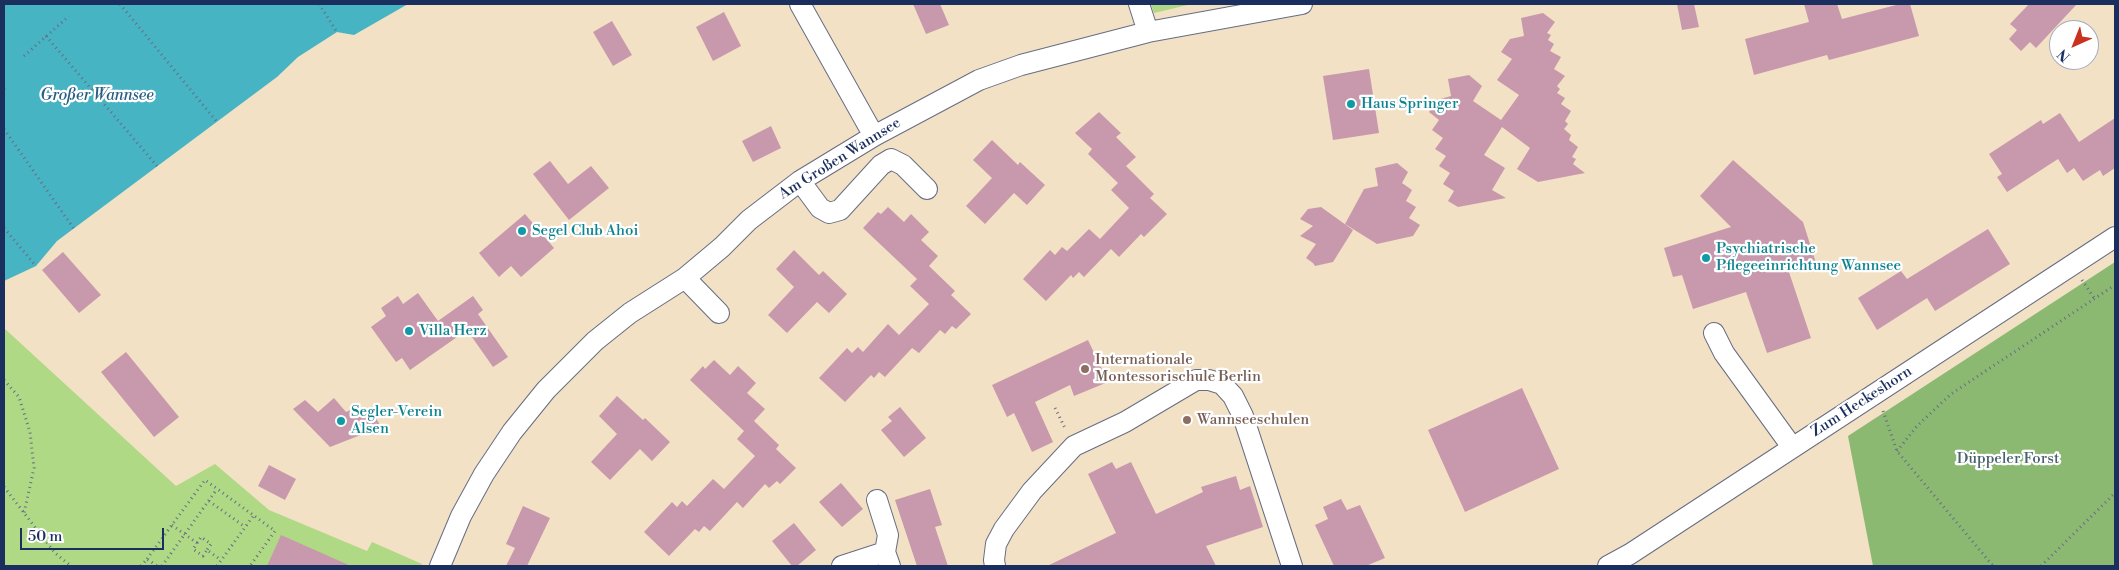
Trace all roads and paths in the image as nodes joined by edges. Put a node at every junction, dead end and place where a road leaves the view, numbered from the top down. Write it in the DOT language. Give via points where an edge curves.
graph roads {
  1 [pos="120,4"];
  2 [pos="319,4"];
  3 [pos="800,4"];
  4 [pos="1139,4"];
  5 [pos="1302,4"];
  6 [pos="1280,6"];
  7 [pos="69,16"];
  8 [pos="337,32"];
  9 [pos="1148,32"];
  10 [pos="46,36"];
  11 [pos="24,56"];
  12 [pos="217,122"];
  13 [pos="4,129"];
  14 [pos="874,136"];
  15 [pos="157,166"];
  16 [pos="800,181"];
  17 [pos="927,189"];
  18 [pos="4,228"];
  19 [pos="74,229"];
  20 [pos="2115,237"];
  21 [pos="36,266"];
  22 [pos="685,278"];
  23 [pos="2115,285"];
  24 [pos="719,313"];
  25 [pos="1714,333"];
  26 [pos="4,380"];
  27 [pos="1877,392"];
  28 [pos="1792,447"];
  29 [pos="1897,451"];
  30 [pos="4,487"];
  31 [pos="217,489"];
  32 [pos="2115,494"];
  33 [pos="877,500"];
  34 [pos="209,501"];
  35 [pos="24,514"];
  36 [pos="254,515"];
  37 [pos="172,525"];
  38 [pos="245,527"];
  39 [pos="185,534"];
  40 [pos="197,544"];
  41 [pos="1285,545"];
  42 [pos="207,550"];
  43 [pos="147,559"];
  44 [pos="888,559"];
  45 [pos="221,560"];
  46 [pos="71,566"];
  47 [pos="141,566"];
  48 [pos="157,566"];
  49 [pos="162,566"];
  50 [pos="217,566"];
  51 [pos="250,566"];
  52 [pos="440,566"];
  53 [pos="842,566"];
  54 [pos="996,566"];
  55 [pos="1276,566"];
  56 [pos="1292,566"];
  57 [pos="1608,566"];
  58 [pos="1993,566"];
  59 [pos="2041,566"];
  1 -- 12 [label="path"];
  2 -- 8 [label="path"];
  3 -- 14 [label="street"];
  4 -- 9 [label="street"];
  5 -- 6 [label="street, Am Großen Wannsee"];
  6 -- 9 [label="street, Am Großen Wannsee"];
  7 -- 10 [label="path"];
  9 -- 14 [label="street, Am Großen Wannsee" via="1021,65 978,80"];
  10 -- 11 [label="path"];
  10 -- 15 [label="path"];
  13 -- 19 [label="path"];
  14 -- 16 [label="street, Am Großen Wannsee"];
  16 -- 17 [label="street" via="820,208 829,213 840,210 881,165 891,159 903,165"];
  16 -- 22 [label="street, Am Großen Wannsee" via="749,220"];
  18 -- 21 [label="path"];
  20 -- 27 [label="street, Zum Heckeshorn"];
  22 -- 24 [label="street"];
  22 -- 52 [label="street, Am Großen Wannsee" via="630,313 595,341 546,390 484,474 461,516"];
  23 -- 29 [label="path" via="1951,394 1916,426"];
  25 -- 28 [label="street" via="1724,353"];
  26 -- 35 [label="path" via="19,397 30,432 34,468"];
  27 -- 28 [label="street, Zum Heckeshorn"];
  27 -- 29 [label="path"];
  28 -- 57 [label="street, Zum Heckeshorn"];
  29 -- 58 [label="path"];
  30 -- 35 [label="path"];
  31 -- 34 [label="path"];
  31 -- 36 [label="path"];
  31 -- 37 [label="path" via="205,480"];
  32 -- 59 [label="path"];
  33 -- 44 [label="street" via="888,535"];
  34 -- 38 [label="path"];
  34 -- 39 [label="path"];
  35 -- 46 [label="path" via="55,553"];
  36 -- 38 [label="path"];
  36 -- 51 [label="path" via="275,531"];
  37 -- 39 [label="path"];
  37 -- 43 [label="path"];
  38 -- 45 [label="path"];
  39 -- 40 [label="path"];
  39 -- 49 [label="path"];
  40 -- 42 [label="path" via="193,549 203,556"];
  40 -- 42 [label="path" via="201,537 211,544"];
  41 -- 54 [label="street" via="1243,416 1233,396 1222,384 1196,380 1124,422 1074,446 1032,491 1004,529 996,544"];
  41 -- 55 [label="street"];
  41 -- 56 [label="street"];
  42 -- 45 [label="path"];
  43 -- 47 [label="path"];
  43 -- 48 [label="path"];
  44 -- 53 [label="street"];
  45 -- 50 [label="path"];
}
